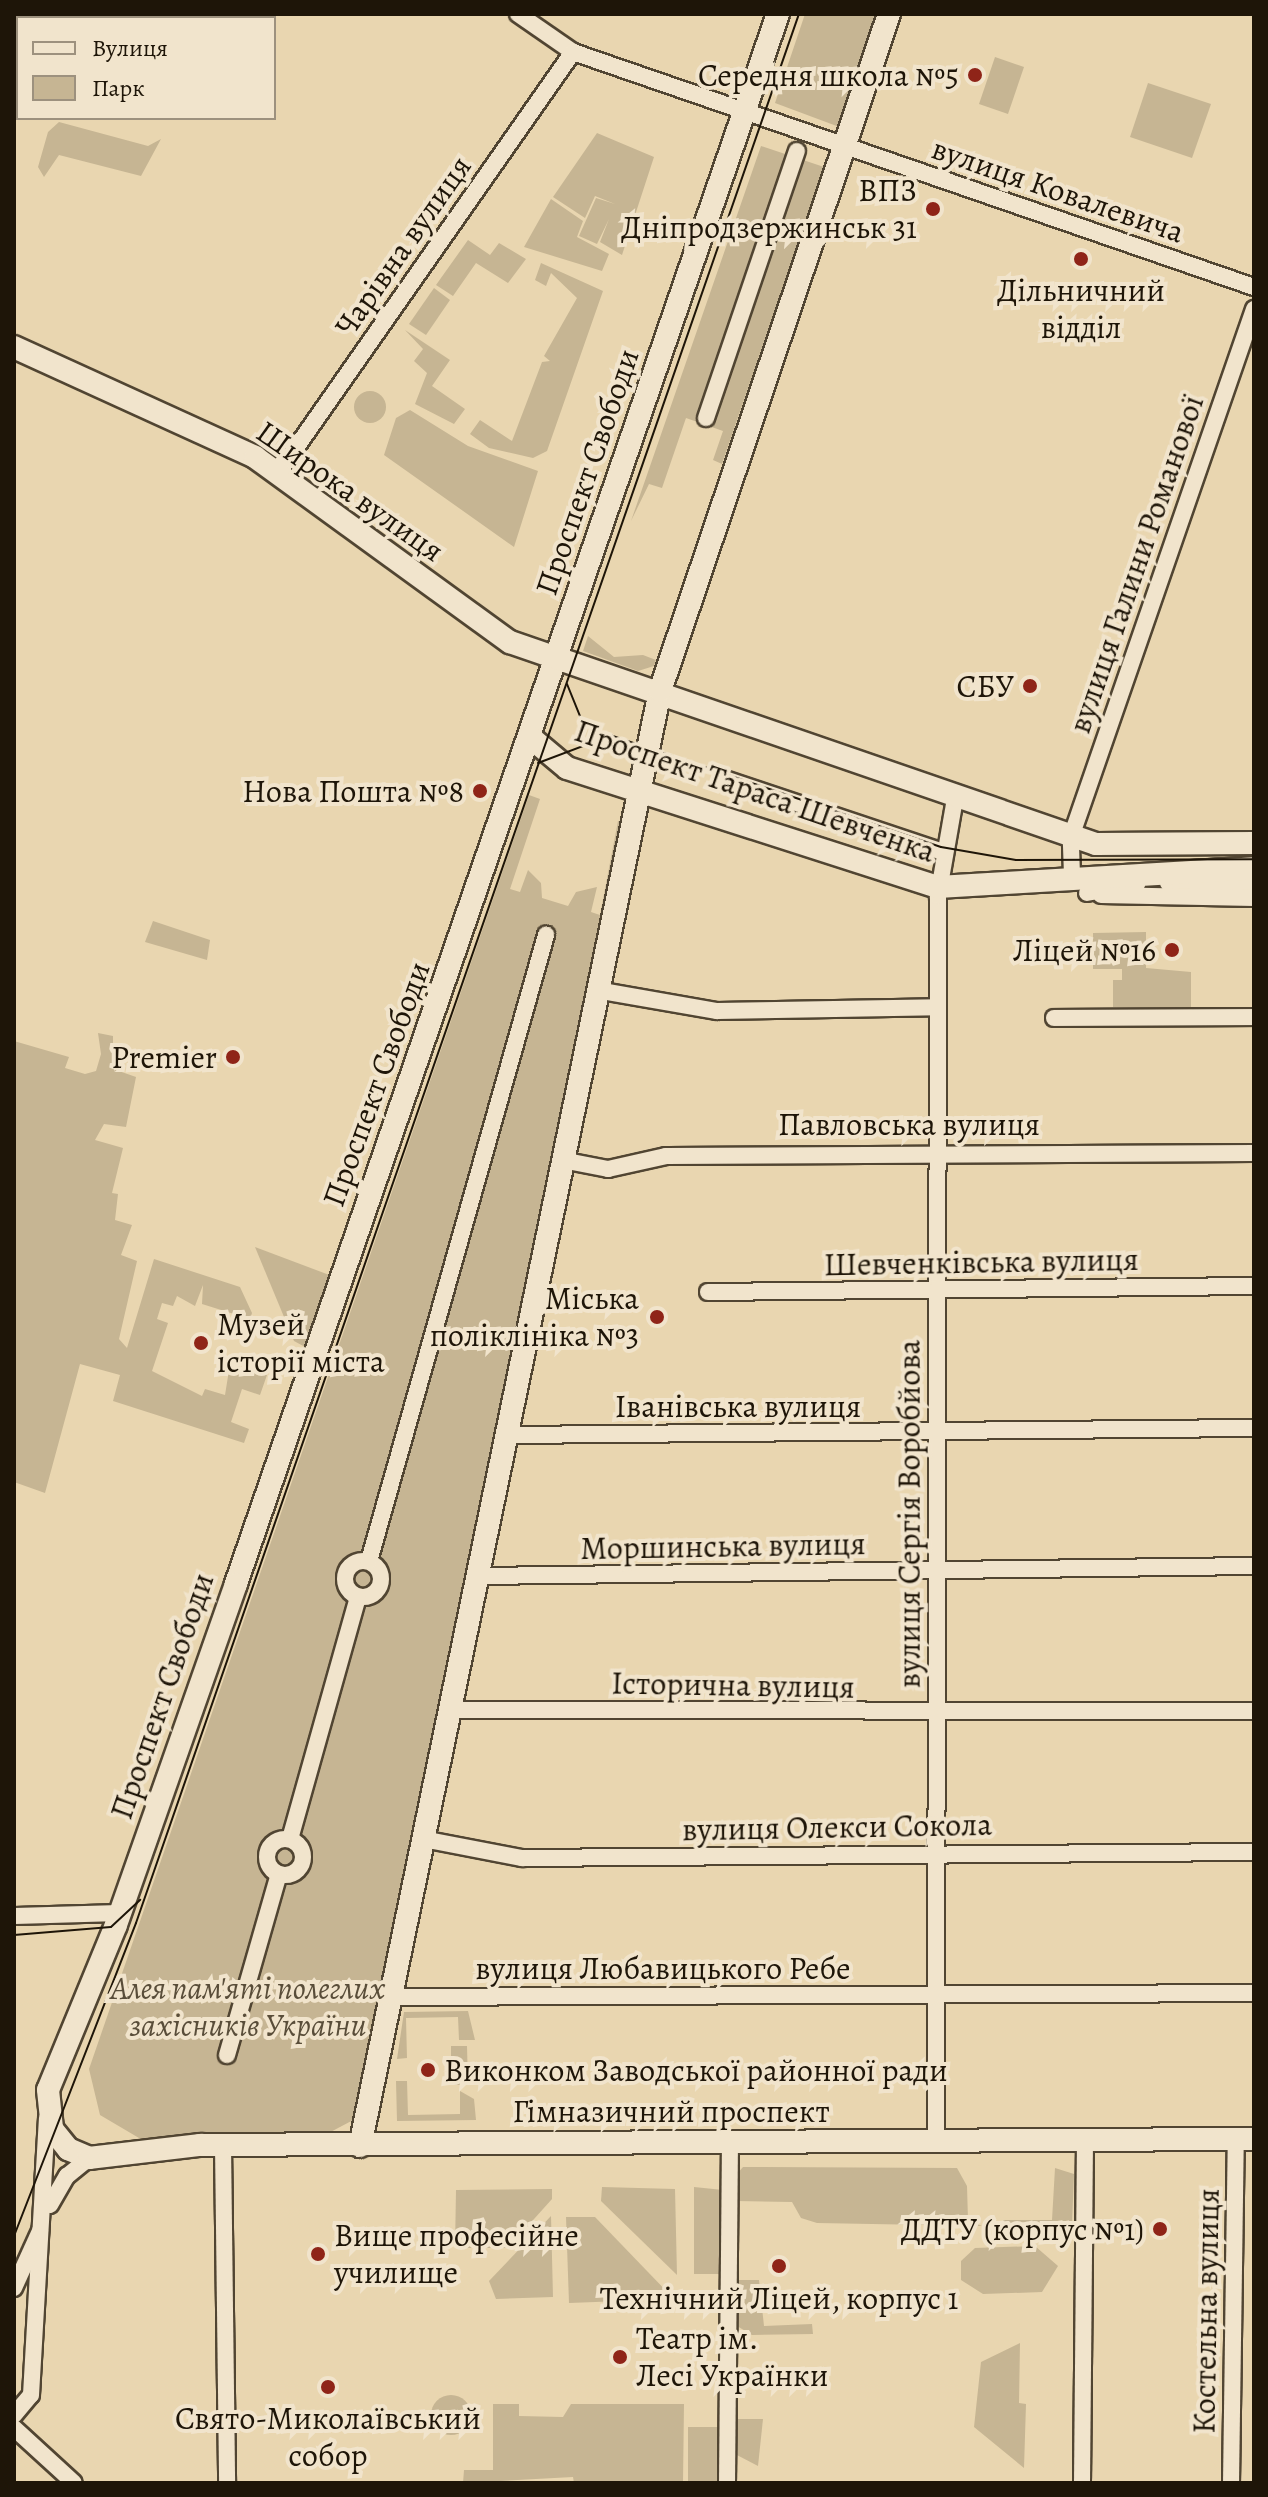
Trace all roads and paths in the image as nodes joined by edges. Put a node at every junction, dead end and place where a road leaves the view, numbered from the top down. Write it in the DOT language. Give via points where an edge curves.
graph roads {
  1 [pos="518,14"];
  2 [pos="778,14"];
  3 [pos="889,14"];
  4 [pos="573,52"];
  5 [pos="744,111"];
  6 [pos="843,147"];
  7 [pos="797,151"];
  8 [pos="1254,287"];
  9 [pos="1254,309"];
  10 [pos="14,347"];
  11 [pos="706,418"];
  12 [pos="279,472"];
  13 [pos="557,655"];
  14 [pos="660,691"];
  15 [pos="530,737"];
  16 [pos="725,779"];
  17 [pos="644,789"];
  18 [pos="955,799"];
  19 [pos="1071,837"];
  20 [pos="1254,843"];
  21 [pos="940,851"];
  22 [pos="1254,868"];
  23 [pos="1072,875"];
  24 [pos="1254,882"];
  25 [pos="938,887"];
  26 [pos="1254,898"];
  27 [pos="546,935"];
  28 [pos="602,991"];
  29 [pos="937,1007"];
  30 [pos="1254,1017"];
  31 [pos="1054,1018"];
  32 [pos="936,1150"];
  33 [pos="1254,1153"];
  34 [pos="567,1161"];
  35 [pos="1254,1286"];
  36 [pos="708,1292"];
  37 [pos="937,1293"];
  38 [pos="1254,1428"];
  39 [pos="938,1433"];
  40 [pos="510,1435"];
  41 [pos="369,1561"];
  42 [pos="1254,1566"];
  43 [pos="937,1571"];
  44 [pos="480,1576"];
  45 [pos="358,1597"];
  46 [pos="451,1710"];
  47 [pos="1254,1711"];
  48 [pos="937,1716"];
  49 [pos="290,1839"];
  50 [pos="423,1839"];
  51 [pos="1254,1852"];
  52 [pos="938,1853"];
  53 [pos="279,1874"];
  54 [pos="120,1913"];
  55 [pos="14,1916"];
  56 [pos="1254,1993"];
  57 [pos="938,1995"];
  58 [pos="388,1997"];
  59 [pos="227,2055"];
  60 [pos="48,2090"];
  61 [pos="1245,2139"];
  62 [pos="1085,2140"];
  63 [pos="936,2142"];
  64 [pos="730,2143"];
  65 [pos="223,2145"];
  66 [pos="360,2146"];
  67 [pos="89,2158"];
  68 [pos="47,2175"];
  69 [pos="45,2218"];
  70 [pos="14,2288"];
  71 [pos="14,2415"];
  72 [pos="14,2428"];
  73 [pos="74,2483"];
  74 [pos="227,2483"];
  75 [pos="727,2483"];
  76 [pos="1082,2483"];
  77 [pos="1231,2483"];
  1 -- 4 [label="street, вулиця Ковалевича"];
  2 -- 5 [label="main road, Проспект Свободи"];
  3 -- 6 [label="main road"];
  4 -- 5 [label="street, вулиця Ковалевича"];
  4 -- 12 [label="street, Чарівна вулиця"];
  5 -- 6 [label="street, вулиця Ковалевича"];
  5 -- 13 [label="main road, Проспект Свободи"];
  6 -- 8 [label="street, вулиця Ковалевича"];
  6 -- 14 [label="main road"];
  7 -- 11 [label="street"];
  9 -- 19 [label="street, вулиця Галини Романової"];
  10 -- 12 [label="main road, Широка вулиця"];
  12 -- 13 [label="main road, Широка вулиця" via="510,642"];
  13 -- 14 [label="main road, Проспект Тараса Шевченка"];
  13 -- 15 [label="main road, Проспект Свободи"];
  14 -- 17 [label="main road"];
  14 -- 18 [label="main road, Проспект Тараса Шевченка"];
  15 -- 17 [label="main road, Проспект Тараса Шевченка" via="567,768"];
  15 -- 54 [label="main road, Проспект Свободи"];
  16 -- 21 [label="street"];
  17 -- 25 [label="main road, Проспект Тараса Шевченка"];
  17 -- 28 [label="main road"];
  18 -- 19 [label="main road, Проспект Тараса Шевченка"];
  18 -- 21 [label="street, вулиця Сергія Воробйова"];
  19 -- 20 [label="main road, Проспект Тараса Шевченка" via="1096,844"];
  19 -- 23 [label="street"];
  21 -- 25 [label="street, вулиця Сергія Воробйова"];
  22 -- 23 [label="main road, Проспект Тараса Шевченка"];
  23 -- 25 [label="main road, Проспект Тараса Шевченка"];
  24 -- 26 [label="street" via="1134,884 1087,893"];
  25 -- 29 [label="street, вулиця Сергія Воробйова"];
  27 -- 41 [label="street"];
  28 -- 29 [label="street" via="717,1011"];
  28 -- 34 [label="main road"];
  29 -- 32 [label="street, вулиця Сергія Воробйова"];
  30 -- 31 [label="street"];
  32 -- 33 [label="street, Павловська вулиця"];
  32 -- 34 [label="street, Павловська вулиця" via="666,1156 608,1169"];
  32 -- 37 [label="street, вулиця Сергія Воробйова"];
  34 -- 40 [label="main road"];
  35 -- 37 [label="street, Шевченківська вулиця"];
  36 -- 37 [label="street, Шевченківська вулиця"];
  37 -- 39 [label="street, вулиця Сергія Воробйова"];
  38 -- 39 [label="street, Іванівська вулиця"];
  39 -- 40 [label="street, Іванівська вулиця"];
  39 -- 43 [label="street, вулиця Сергія Воробйова"];
  40 -- 44 [label="main road"];
  41 -- 45 [label="street" via="345,1573"];
  41 -- 45 [label="street" via="380,1570 381,1584 372,1596"];
  42 -- 43 [label="street, Моршинська вулиця"];
  43 -- 44 [label="street, Моршинська вулиця"];
  43 -- 48 [label="street, вулиця Сергія Воробйова"];
  44 -- 46 [label="main road"];
  45 -- 49 [label="street"];
  46 -- 48 [label="street, Історична вулиця"];
  46 -- 50 [label="main road"];
  47 -- 48 [label="street, Історична вулиця"];
  48 -- 52 [label="street, вулиця Сергія Воробйова"];
  49 -- 53 [label="street" via="267,1851"];
  49 -- 53 [label="street" via="302,1862"];
  50 -- 52 [label="street, вулиця Олекси Сокола" via="522,1858"];
  50 -- 58 [label="main road"];
  51 -- 52 [label="street, вулиця Олекси Сокола"];
  52 -- 57 [label="street, вулиця Сергія Воробйова"];
  53 -- 59 [label="street"];
  54 -- 55 [label="street"];
  54 -- 60 [label="main road, Проспект Свободи"];
  56 -- 57 [label="street, вулиця Любавицького Ребе"];
  57 -- 58 [label="street, вулиця Любавицького Ребе"];
  57 -- 63 [label="street, вулиця Сергія Воробйова"];
  58 -- 66 [label="main road"];
  60 -- 67 [label="main road" via="56,2138"];
  60 -- 68 [label="street, Проспект Свободи"];
  61 -- 62 [label="main road, Гімназичний проспект"];
  61 -- 77 [label="street, Костельна вулиця"];
  62 -- 63 [label="main road, Гімназичний проспект"];
  62 -- 76 [label="street"];
  63 -- 64 [label="main road, Гімназичний проспект"];
  64 -- 66 [label="main road, Гімназичний проспект"];
  64 -- 75 [label="street"];
  65 -- 66 [label="main road, Гімназичний проспект"];
  65 -- 67 [label="main road, Гімназичний проспект"];
  65 -- 74 [label="street"];
  67 -- 68 [label="street"];
  67 -- 69 [label="street" via="61,2183"];
  68 -- 69 [label="street, Проспект Свободи"];
  69 -- 70 [label="street"];
  69 -- 71 [label="street, Проспект Свободи" via="31,2395"];
  72 -- 73 [label="street"];
}
